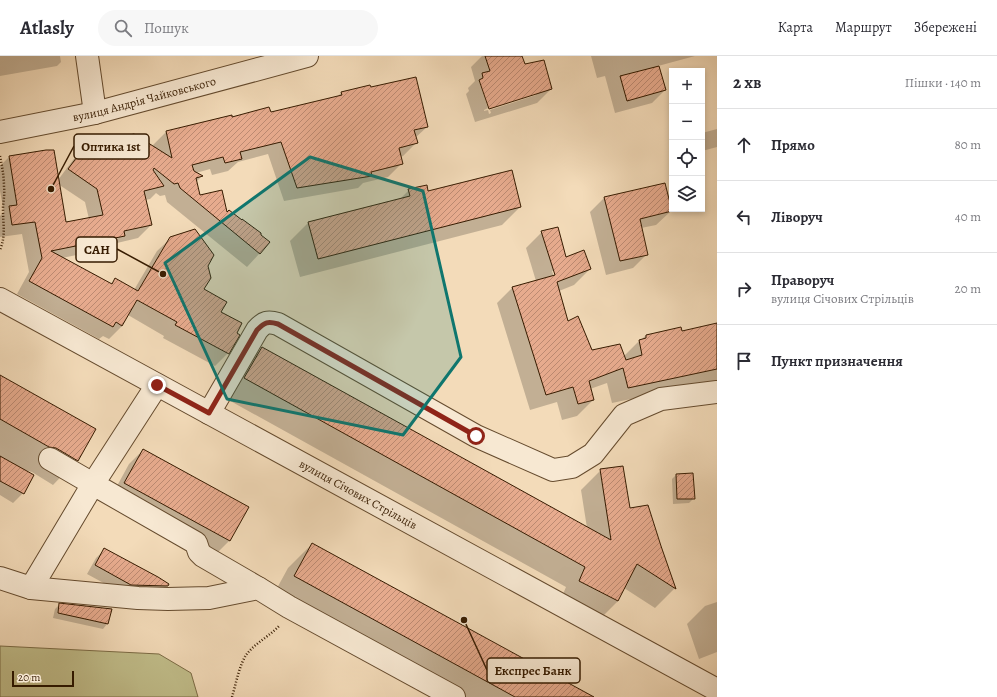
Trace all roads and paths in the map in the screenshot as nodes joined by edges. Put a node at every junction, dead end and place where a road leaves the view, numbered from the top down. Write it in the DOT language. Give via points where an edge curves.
graph roads {
  1 [pos="87,56"];
  2 [pos="294,58"];
  3 [pos="95,113"];
  4 [pos="0,132"];
  5 [pos="0,156"];
  6 [pos="0,250"];
  7 [pos="0,300"];
  8 [pos="157,385"];
  9 [pos="717,392"];
  10 [pos="209,413"];
  11 [pos="50,459"];
  12 [pos="93,484"];
  13 [pos="0,578"];
  14 [pos="31,588"];
  15 [pos="258,588"];
  16 [pos="289,608"];
  17 [pos="717,690"];
  18 [pos="232,697"];
  19 [pos="454,697"];
  1 -- 3 [label="street"];
  2 -- 3 [label="street, вулиця Андрія Чайковського"];
  3 -- 4 [label="street, вулиця Андрія Чайковського"];
  5 -- 6 [label="path" via="3,170 4,226"];
  7 -- 8 [label="street, вулиця Січових Стрільців"];
  8 -- 10 [label="street, вулиця Січових Стрільців"];
  8 -- 12 [label="street"];
  9 -- 10 [label="street" via="661,399 624,415 593,454 572,467 553,470 476,436 278,324 270,322 262,324 257,330"];
  10 -- 17 [label="street, вулиця Січових Стрільців"];
  11 -- 12 [label="street"];
  12 -- 14 [label="street"];
  12 -- 15 [label="street" via="196,543 203,556"];
  13 -- 14 [label="street"];
  14 -- 15 [label="street" via="168,599 209,598"];
  15 -- 16 [label="street"];
  16 -- 18 [label="path" via="279,626 246,655"];
  16 -- 19 [label="street"];
}
